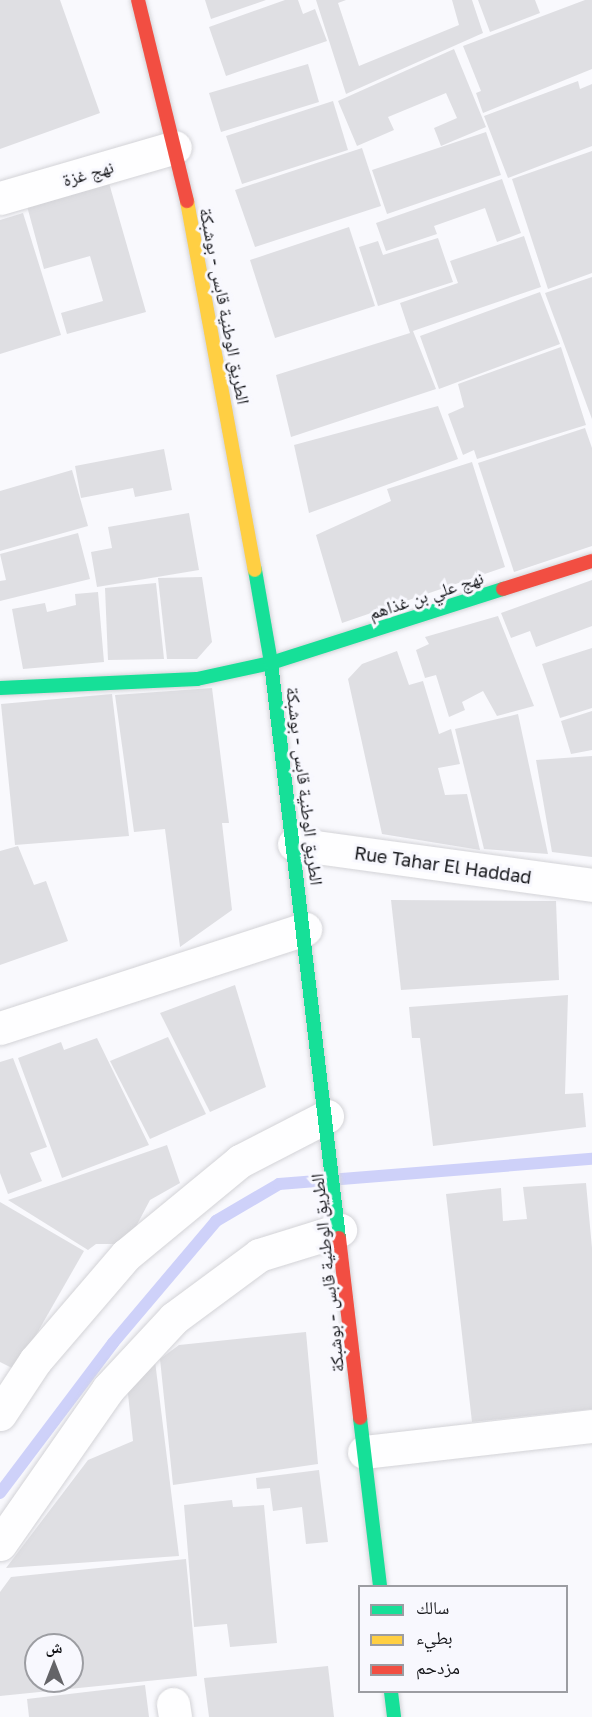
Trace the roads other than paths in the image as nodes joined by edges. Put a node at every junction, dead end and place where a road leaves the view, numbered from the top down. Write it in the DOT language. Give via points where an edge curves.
graph roads {
  1 [pos="138,0"];
  2 [pos="175,147"];
  3 [pos="0,198"];
  4 [pos="592,561"];
  5 [pos="271,663"];
  6 [pos="0,688"];
  7 [pos="294,844"];
  8 [pos="592,885"];
  9 [pos="305,929"];
  10 [pos="0,1028"];
  11 [pos="327,1116"];
  12 [pos="339,1220"];
  13 [pos="0,1414"];
  14 [pos="592,1426"];
  15 [pos="364,1452"];
  16 [pos="0,1544"];
  17 [pos="380,1585"];
  18 [pos="392,1693"];
  19 [pos="394,1717"];
  1 -- 2 [label="main road, الطريق الوطنية قابس - بوشبكة"];
  2 -- 3 [label="street, نهج غزة"];
  2 -- 5 [label="main road, الطريق الوطنية قابس - بوشبكة"];
  4 -- 5 [label="main road, نهج علي بن غذاهم"];
  5 -- 6 [label="main road, نهج علي بن غذاهم" via="197,679"];
  5 -- 7 [label="main road, الطريق الوطنية قابس - بوشبكة"];
  7 -- 8 [label="street, Rue Tahar El Haddad"];
  7 -- 9 [label="main road, الطريق الوطنية قابس - بوشبكة"];
  9 -- 10 [label="street"];
  9 -- 11 [label="main road, الطريق الوطنية قابس - بوشبكة"];
  11 -- 12 [label="main road, الطريق الوطنية قابس - بوشبكة"];
  11 -- 13 [label="street" via="240,1161 126,1255 35,1361"];
  12 -- 15 [label="main road, الطريق الوطنية قابس - بوشبكة"];
  12 -- 16 [label="street" via="258,1255 174,1318 108,1389"];
  14 -- 15 [label="street"];
  15 -- 17 [label="main road, الطريق الوطنية قابس - بوشبكة"];
  18 -- 19 [label="main road"];
}
